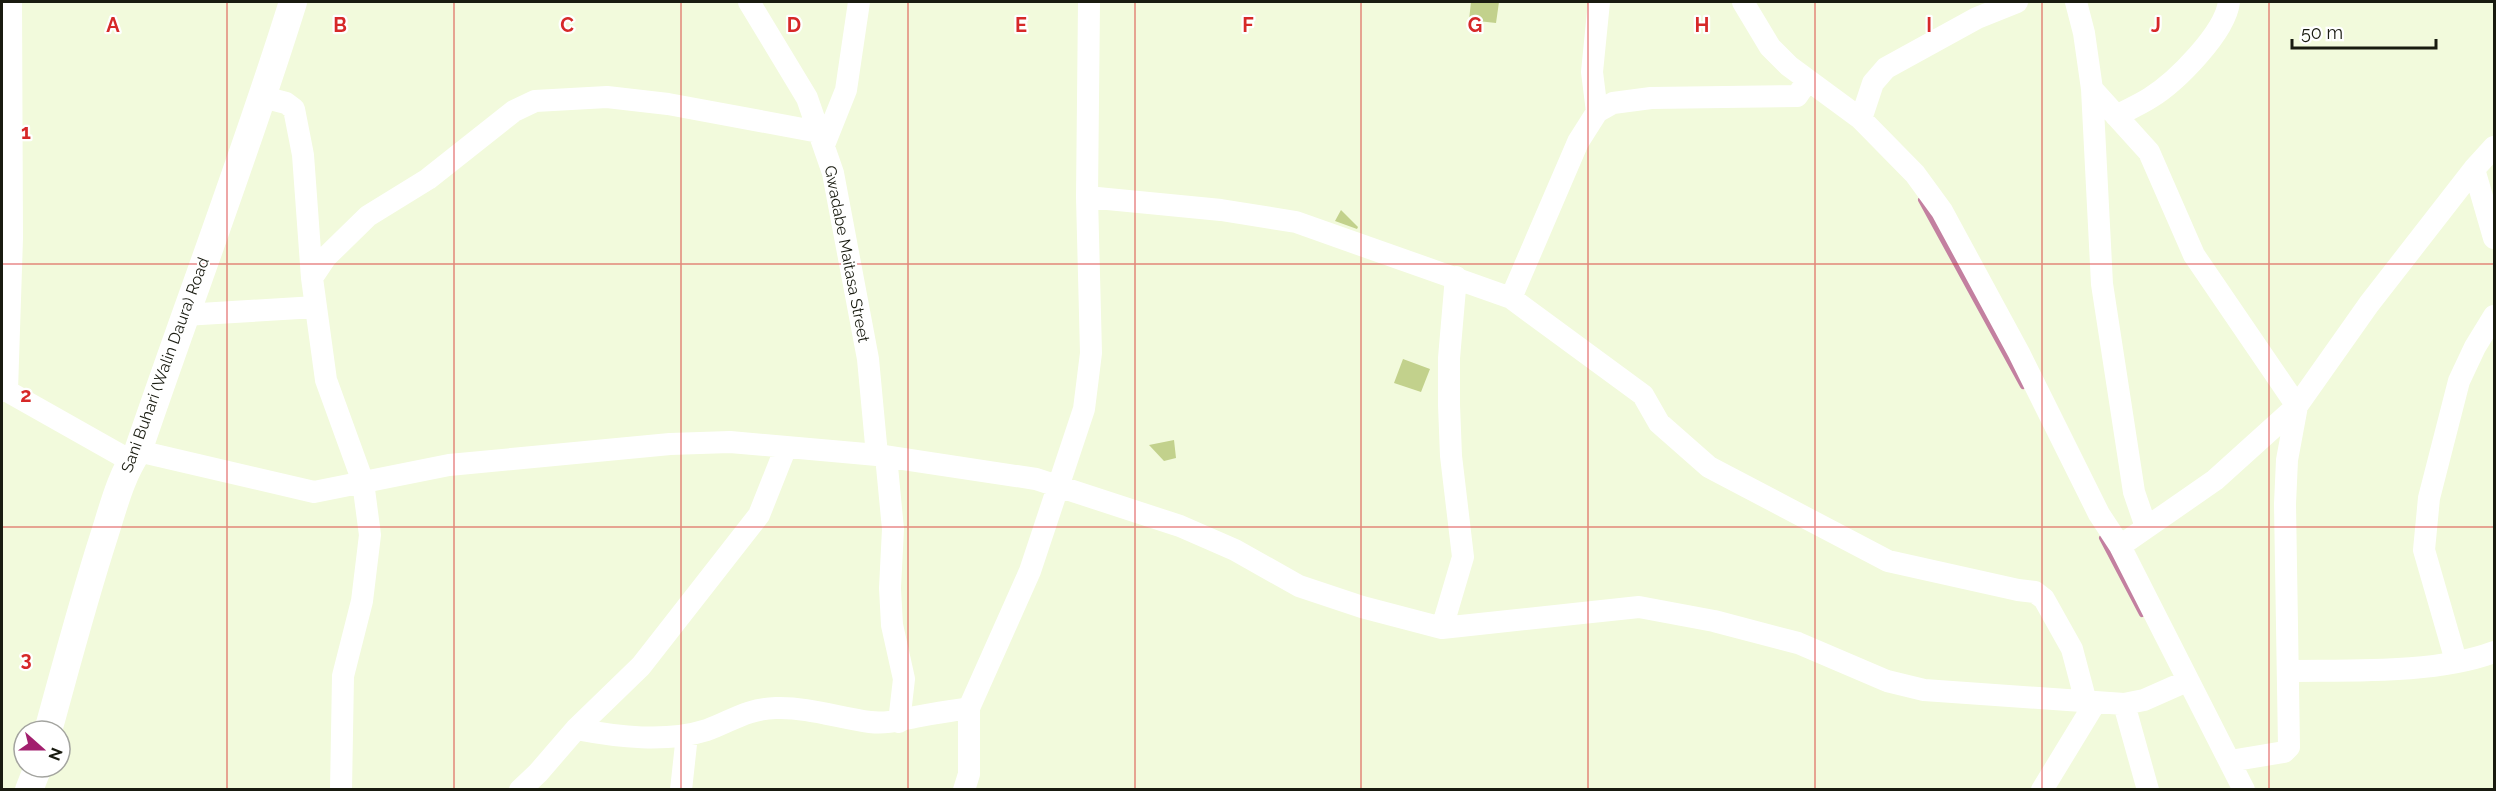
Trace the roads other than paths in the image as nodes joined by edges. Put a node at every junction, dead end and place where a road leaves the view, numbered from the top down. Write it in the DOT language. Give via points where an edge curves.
graph roads {
  1 [pos="11,2"];
  2 [pos="293,2"];
  3 [pos="749,2"];
  4 [pos="859,2"];
  5 [pos="1089,2"];
  6 [pos="1599,2"];
  7 [pos="1743,2"];
  8 [pos="2016,2"];
  9 [pos="2076,2"];
  10 [pos="2229,2"];
  11 [pos="1803,88"];
  12 [pos="2092,89"];
  13 [pos="263,97"];
  14 [pos="1597,112"];
  15 [pos="2116,116"];
  16 [pos="1861,119"];
  17 [pos="821,139"];
  18 [pos="2494,147"];
  19 [pos="2474,169"];
  20 [pos="1086,197"];
  21 [pos="2494,238"];
  22 [pos="1456,277"];
  23 [pos="312,278"];
  24 [pos="1511,298"];
  25 [pos="5,303"];
  26 [pos="316,307"];
  27 [pos="184,315"];
  28 [pos="2494,316"];
  29 [pos="4,391"];
  30 [pos="2298,406"];
  31 [pos="786,447"];
  32 [pos="881,455"];
  33 [pos="134,456"];
  34 [pos="363,482"];
  35 [pos="1060,486"];
  36 [pos="2146,527"];
  37 [pos="2120,546"];
  38 [pos="1442,628"];
  39 [pos="2494,652"];
  40 [pos="2456,661"];
  41 [pos="2288,671"];
  42 [pos="2187,681"];
  43 [pos="2134,702"];
  44 [pos="2090,703"];
  45 [pos="969,708"];
  46 [pos="51,719"];
  47 [pos="899,722"];
  48 [pos="576,729"];
  49 [pos="687,735"];
  50 [pos="2230,761"];
  51 [pos="341,789"];
  52 [pos="520,789"];
  53 [pos="681,789"];
  54 [pos="964,789"];
  55 [pos="2042,789"];
  56 [pos="2148,789"];
  57 [pos="2244,789"];
  1 -- 25 [label="street" via="13,170"];
  2 -- 13 [label="street, Sani Buhari (Walin Daura) Road"];
  3 -- 17 [label="street, Gwadabe Maitasa Street" via="807,98"];
  4 -- 17 [label="street" via="846,90"];
  5 -- 20 [label="street"];
  6 -- 14 [label="street" via="1592,72"];
  7 -- 11 [label="street" via="1770,47"];
  8 -- 16 [label="street" via="1977,18 1886,68 1873,83"];
  9 -- 12 [label="street"];
  10 -- 15 [label="street" via="2216,32 2178,76 2150,98"];
  11 -- 14 [label="street" via="1651,98 1613,103"];
  11 -- 16 [label="street"];
  12 -- 15 [label="street"];
  12 -- 36 [label="street" via="2102,284 2134,492"];
  13 -- 23 [label="street" via="294,109 303,155"];
  13 -- 27 [label="street, Sani Buhari (Walin Daura) Road"];
  14 -- 24 [label="street" via="1578,142"];
  15 -- 30 [label="street" via="2150,152 2194,255"];
  16 -- 37 [label="street" via="1915,174 1942,211 2014,343 2099,514"];
  17 -- 23 [label="street" via="668,104 617,99 535,101 514,111 428,179 368,216 326,257"];
  17 -- 32 [label="street, Gwadabe Maitasa Street" via="833,173 868,359"];
  18 -- 19 [label="street"];
  19 -- 21 [label="street"];
  19 -- 30 [label="street" via="2369,304"];
  20 -- 22 [label="street" via="1221,210 1296,222"];
  20 -- 35 [label="street" via="1091,353 1084,409"];
  22 -- 24 [label="street"];
  22 -- 38 [label="street" via="1449,405 1463,557"];
  23 -- 26 [label="street"];
  24 -- 44 [label="street" via="1643,395 1659,423 1709,467 1888,561 2035,592 2044,599 2072,649"];
  25 -- 29 [label="street"];
  26 -- 27 [label="street"];
  26 -- 34 [label="street" via="326,380"];
  27 -- 33 [label="street, Sani Buhari (Walin Daura) Road"];
  28 -- 40 [label="street" via="2459,381 2429,498 2424,550"];
  29 -- 33 [label="street"];
  30 -- 36 [label="street" via="2215,480"];
  30 -- 41 [label="street" via="2287,460 2285,504"];
  31 -- 32 [label="street"];
  31 -- 34 [label="street" via="730,442 670,444 449,465"];
  31 -- 48 [label="street" via="759,515 642,666"];
  32 -- 35 [label="street" via="1026,477"];
  32 -- 47 [label="street, Gwadabe Maitasa Street" via="893,529 892,625 904,679"];
  33 -- 34 [label="street" via="314,492"];
  33 -- 46 [label="street, Sani Buhari (Walin Daura) Road" via="85,594"];
  34 -- 51 [label="street" via="370,535 362,601 343,676"];
  35 -- 38 [label="street" via="1180,526 1235,550 1299,586 1362,608"];
  35 -- 45 [label="street" via="1030,571"];
  36 -- 37 [label="street"];
  37 -- 42 [label="street"];
  38 -- 44 [label="street" via="1639,607 1798,643 1887,681 1924,690"];
  39 -- 40 [label="street"];
  40 -- 41 [label="street" via="2374,670"];
  41 -- 50 [label="street" via="2289,747 2284,752"];
  42 -- 43 [label="street"];
  42 -- 50 [label="street"];
  43 -- 44 [label="street"];
  43 -- 56 [label="street"];
  44 -- 55 [label="street"];
  45 -- 47 [label="street"];
  45 -- 54 [label="street" via="969,774"];
  47 -- 49 [label="street" via="872,722 776,708 743,713"];
  48 -- 49 [label="street" via="658,738"];
  48 -- 52 [label="street"];
  49 -- 53 [label="street"];
  50 -- 57 [label="street"];
}
